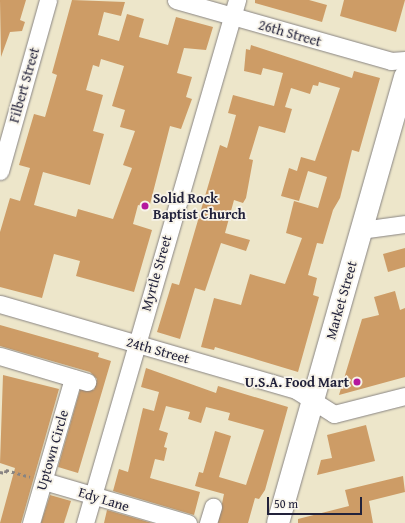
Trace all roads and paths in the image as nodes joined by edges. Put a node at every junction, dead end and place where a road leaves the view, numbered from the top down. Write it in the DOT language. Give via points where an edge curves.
graph roads {
  1 [pos="48,0"];
  2 [pos="176,0"];
  3 [pos="234,8"];
  4 [pos="405,60"];
  5 [pos="405,77"];
  6 [pos="0,171"];
  7 [pos="405,224"];
  8 [pos="361,230"];
  9 [pos="0,304"];
  10 [pos="136,344"];
  11 [pos="0,356"];
  12 [pos="405,396"];
  13 [pos="312,403"];
  14 [pos="0,472"];
  15 [pos="44,481"];
  16 [pos="93,496"];
  17 [pos="31,523"];
  18 [pos="85,523"];
  19 [pos="188,523"];
  20 [pos="278,523"];
  1 -- 6 [label="street, Filbert Street"];
  2 -- 3 [label="street, 26th Street"];
  3 -- 4 [label="street, 26th Street" via="391,61"];
  3 -- 10 [label="street, Myrtle Street"];
  5 -- 8 [label="main road, Market Street"];
  7 -- 8 [label="street"];
  8 -- 13 [label="main road, Market Street"];
  9 -- 10 [label="street, 24th Street"];
  10 -- 13 [label="street, 24th Street" via="296,390"];
  10 -- 16 [label="street, Myrtle Street"];
  11 -- 15 [label="street, Uptown Circle" via="80,380"];
  12 -- 13 [label="street, 24th Street" via="334,414"];
  13 -- 20 [label="main road, Market Street"];
  14 -- 15 [label="path" via="5,473 6,470"];
  15 -- 16 [label="street, Edy Lane"];
  15 -- 17 [label="street, Uptown Circle"];
  16 -- 18 [label="street, Myrtle Street"];
  16 -- 19 [label="street, Edy Lane"];
}
